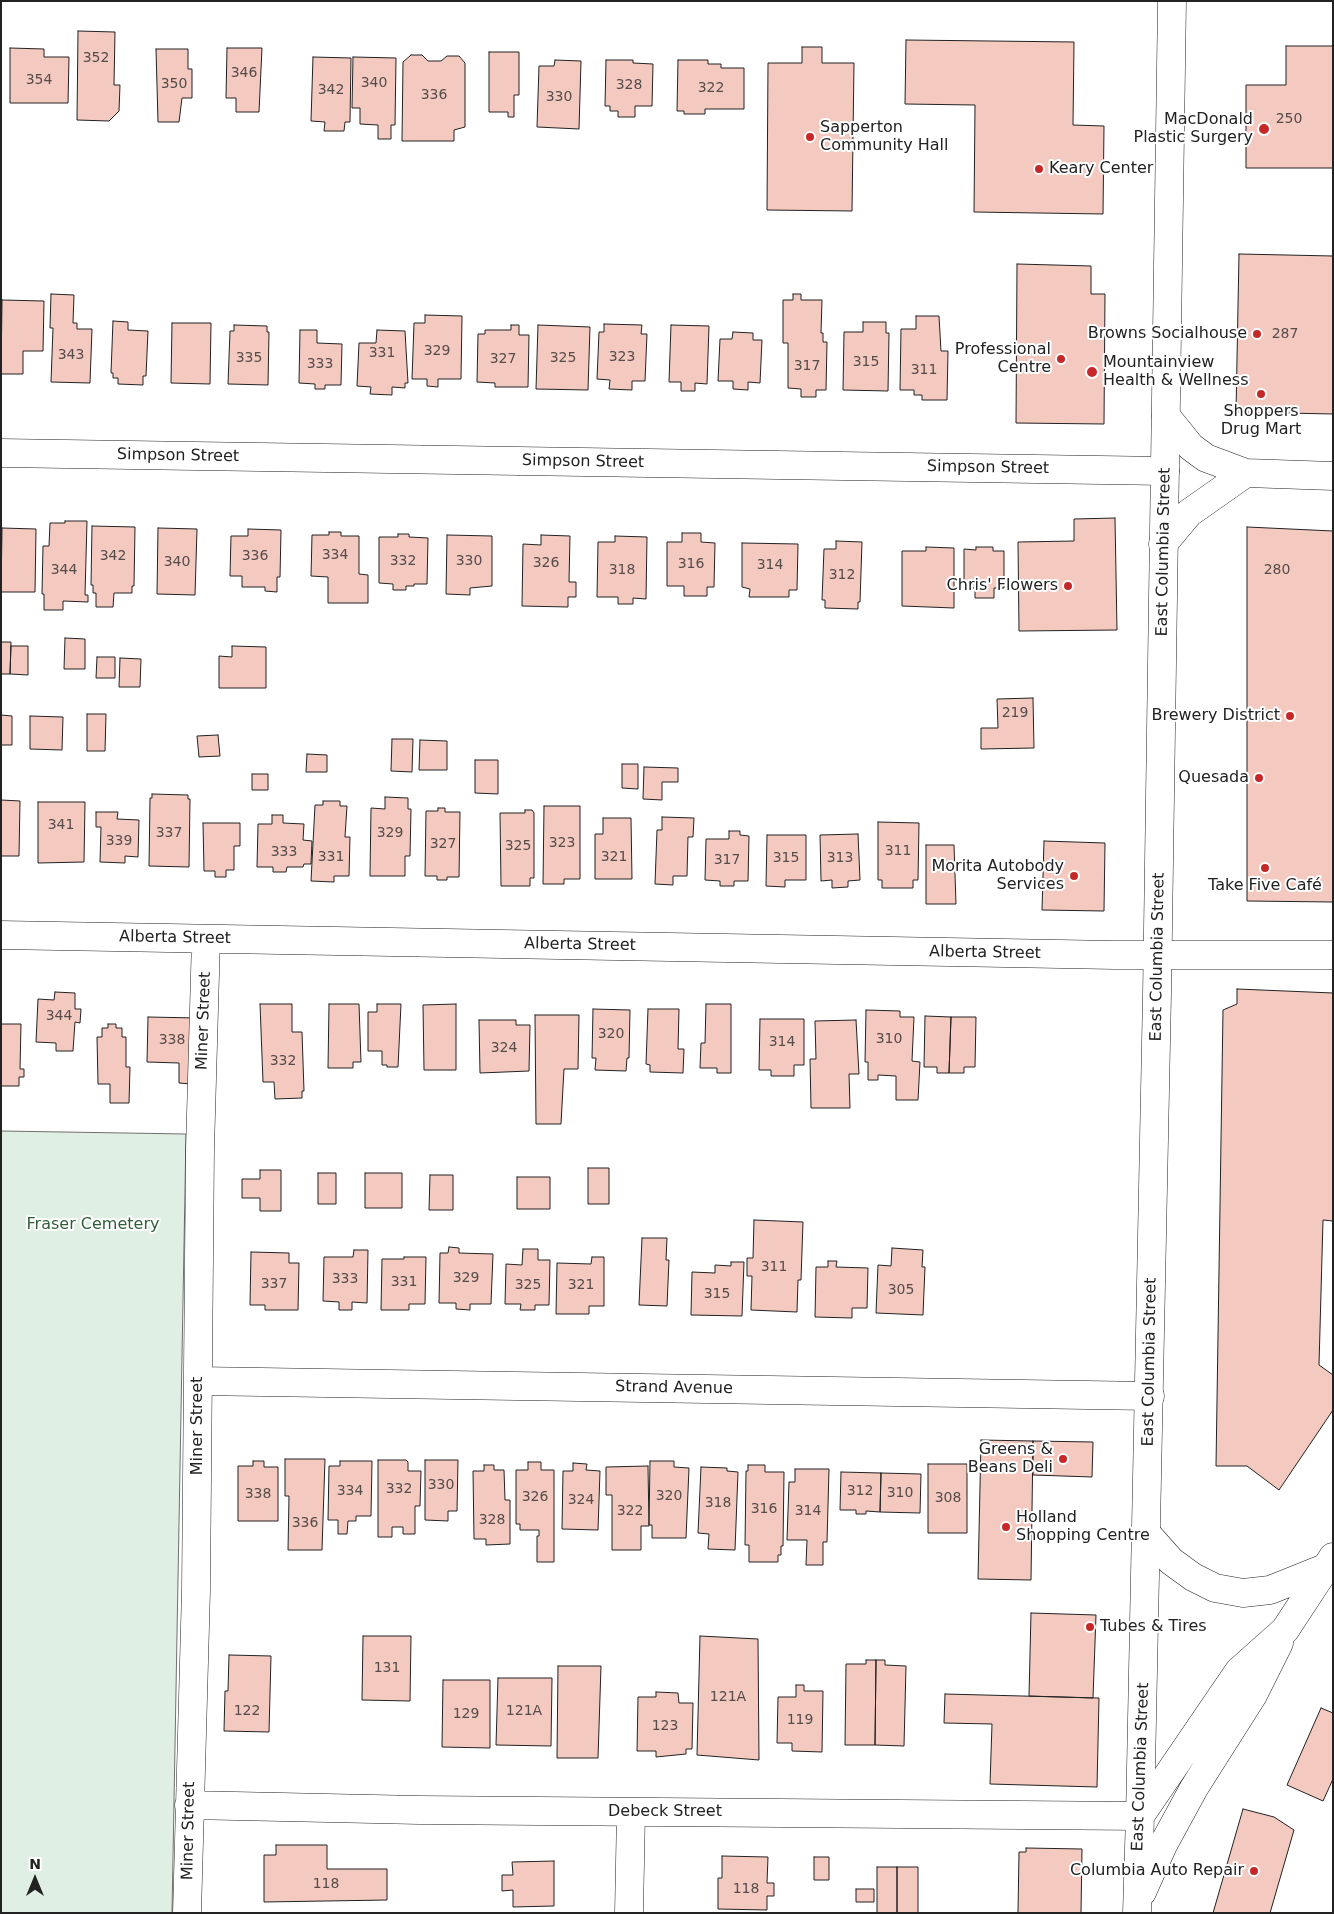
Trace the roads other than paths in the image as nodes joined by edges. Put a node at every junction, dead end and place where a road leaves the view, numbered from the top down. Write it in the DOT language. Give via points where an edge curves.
graph roads {
  1 [pos="1172,1"];
  2 [pos="1166,416"];
  3 [pos="1,453"];
  4 [pos="1165,471"];
  5 [pos="1246,473"];
  6 [pos="1333,476"];
  7 [pos="1163,544"];
  8 [pos="1,935"];
  9 [pos="206,939"];
  10 [pos="1333,955"];
  11 [pos="1158,956"];
  12 [pos="198,1381"];
  13 [pos="1150,1396"];
  14 [pos="1147,1534"];
  15 [pos="1329,1563"];
  16 [pos="1285,1630"];
  17 [pos="189,1804"];
  18 [pos="631,1812"];
  19 [pos="1140,1816"];
  20 [pos="1137,1907"];
  21 [pos="187,1913"];
  22 [pos="629,1913"];
  1 -- 2 [label="street, East Columbia Street"];
  2 -- 4 [label="street, East Columbia Street"];
  2 -- 5 [label="street" via="1191,447 1206,458"];
  3 -- 4 [label="street, Simpson Street"];
  4 -- 7 [label="street, East Columbia Street"];
  5 -- 6 [label="street"];
  5 -- 7 [label="street" via="1189,513"];
  7 -- 11 [label="street, East Columbia Street"];
  8 -- 9 [label="street, Alberta Street"];
  9 -- 11 [label="street, Alberta Street"];
  9 -- 12 [label="street, Miner Street"];
  10 -- 11 [label="street, Alberta Street"];
  11 -- 13 [label="street, East Columbia Street"];
  12 -- 13 [label="street, Strand Avenue"];
  12 -- 17 [label="street, Miner Street"];
  13 -- 14 [label="street, East Columbia Street"];
  14 -- 15 [label="street" via="1171,1561 1193,1577 1215,1588 1243,1593 1270,1590"];
  14 -- 19 [label="street, East Columbia Street"];
  15 -- 16 [label="street"];
  16 -- 19 [label="street" via="1239,1671"];
  16 -- 20 [label="street" via="1253,1694 1163,1845"];
  17 -- 18 [label="street, Debeck Street"];
  17 -- 21 [label="street, Miner Street"];
  18 -- 19 [label="street, Debeck Street"];
  18 -- 22 [label="street"];
  19 -- 20 [label="street, East Columbia Street"];
}
